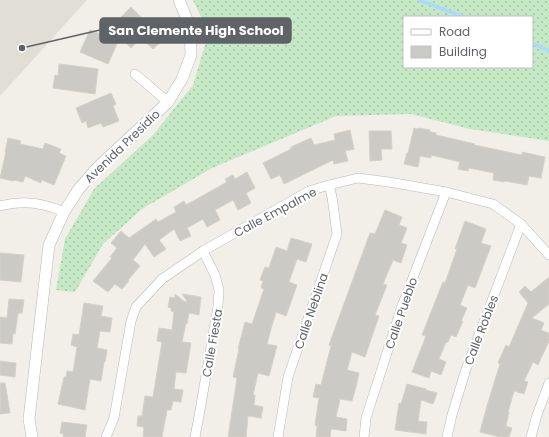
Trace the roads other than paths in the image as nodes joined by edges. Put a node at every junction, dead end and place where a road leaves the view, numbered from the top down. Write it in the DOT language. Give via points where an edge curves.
graph roads {
  1 [pos="179,0"];
  2 [pos="135,74"];
  3 [pos="168,102"];
  4 [pos="329,185"];
  5 [pos="446,192"];
  6 [pos="0,206"];
  7 [pos="64,212"];
  8 [pos="521,224"];
  9 [pos="203,251"];
  10 [pos="549,256"];
  11 [pos="549,383"];
  12 [pos="28,436"];
  13 [pos="106,437"];
  14 [pos="195,437"];
  15 [pos="278,437"];
  16 [pos="364,437"];
  17 [pos="447,437"];
  18 [pos="531,437"];
  1 -- 3 [label="street, Avenida Presidio" via="190,27 191,55 182,79"];
  2 -- 3 [label="street"];
  3 -- 7 [label="street, Avenida Presidio" via="97,168"];
  4 -- 5 [label="street, Calle Empalme" via="358,178"];
  4 -- 9 [label="street, Calle Empalme" via="309,191"];
  4 -- 15 [label="street, Calle Neblina" via="337,234 288,377"];
  5 -- 8 [label="street, Calle Empalme" via="493,204"];
  5 -- 16 [label="street, Calle Pueblo" via="402,306 366,418"];
  6 -- 7 [label="street" via="33,204"];
  7 -- 12 [label="street, Avenida Presidio" via="49,245"];
  8 -- 10 [label="street, Calle Empalme"];
  8 -- 17 [label="street, Calle Robles" via="466,369"];
  9 -- 13 [label="street, Calle Empalme" via="162,279 136,307 131,321 114,418"];
  9 -- 14 [label="street, Calle Fiesta" via="215,275 218,306"];
  11 -- 18 [label="street"];
}
